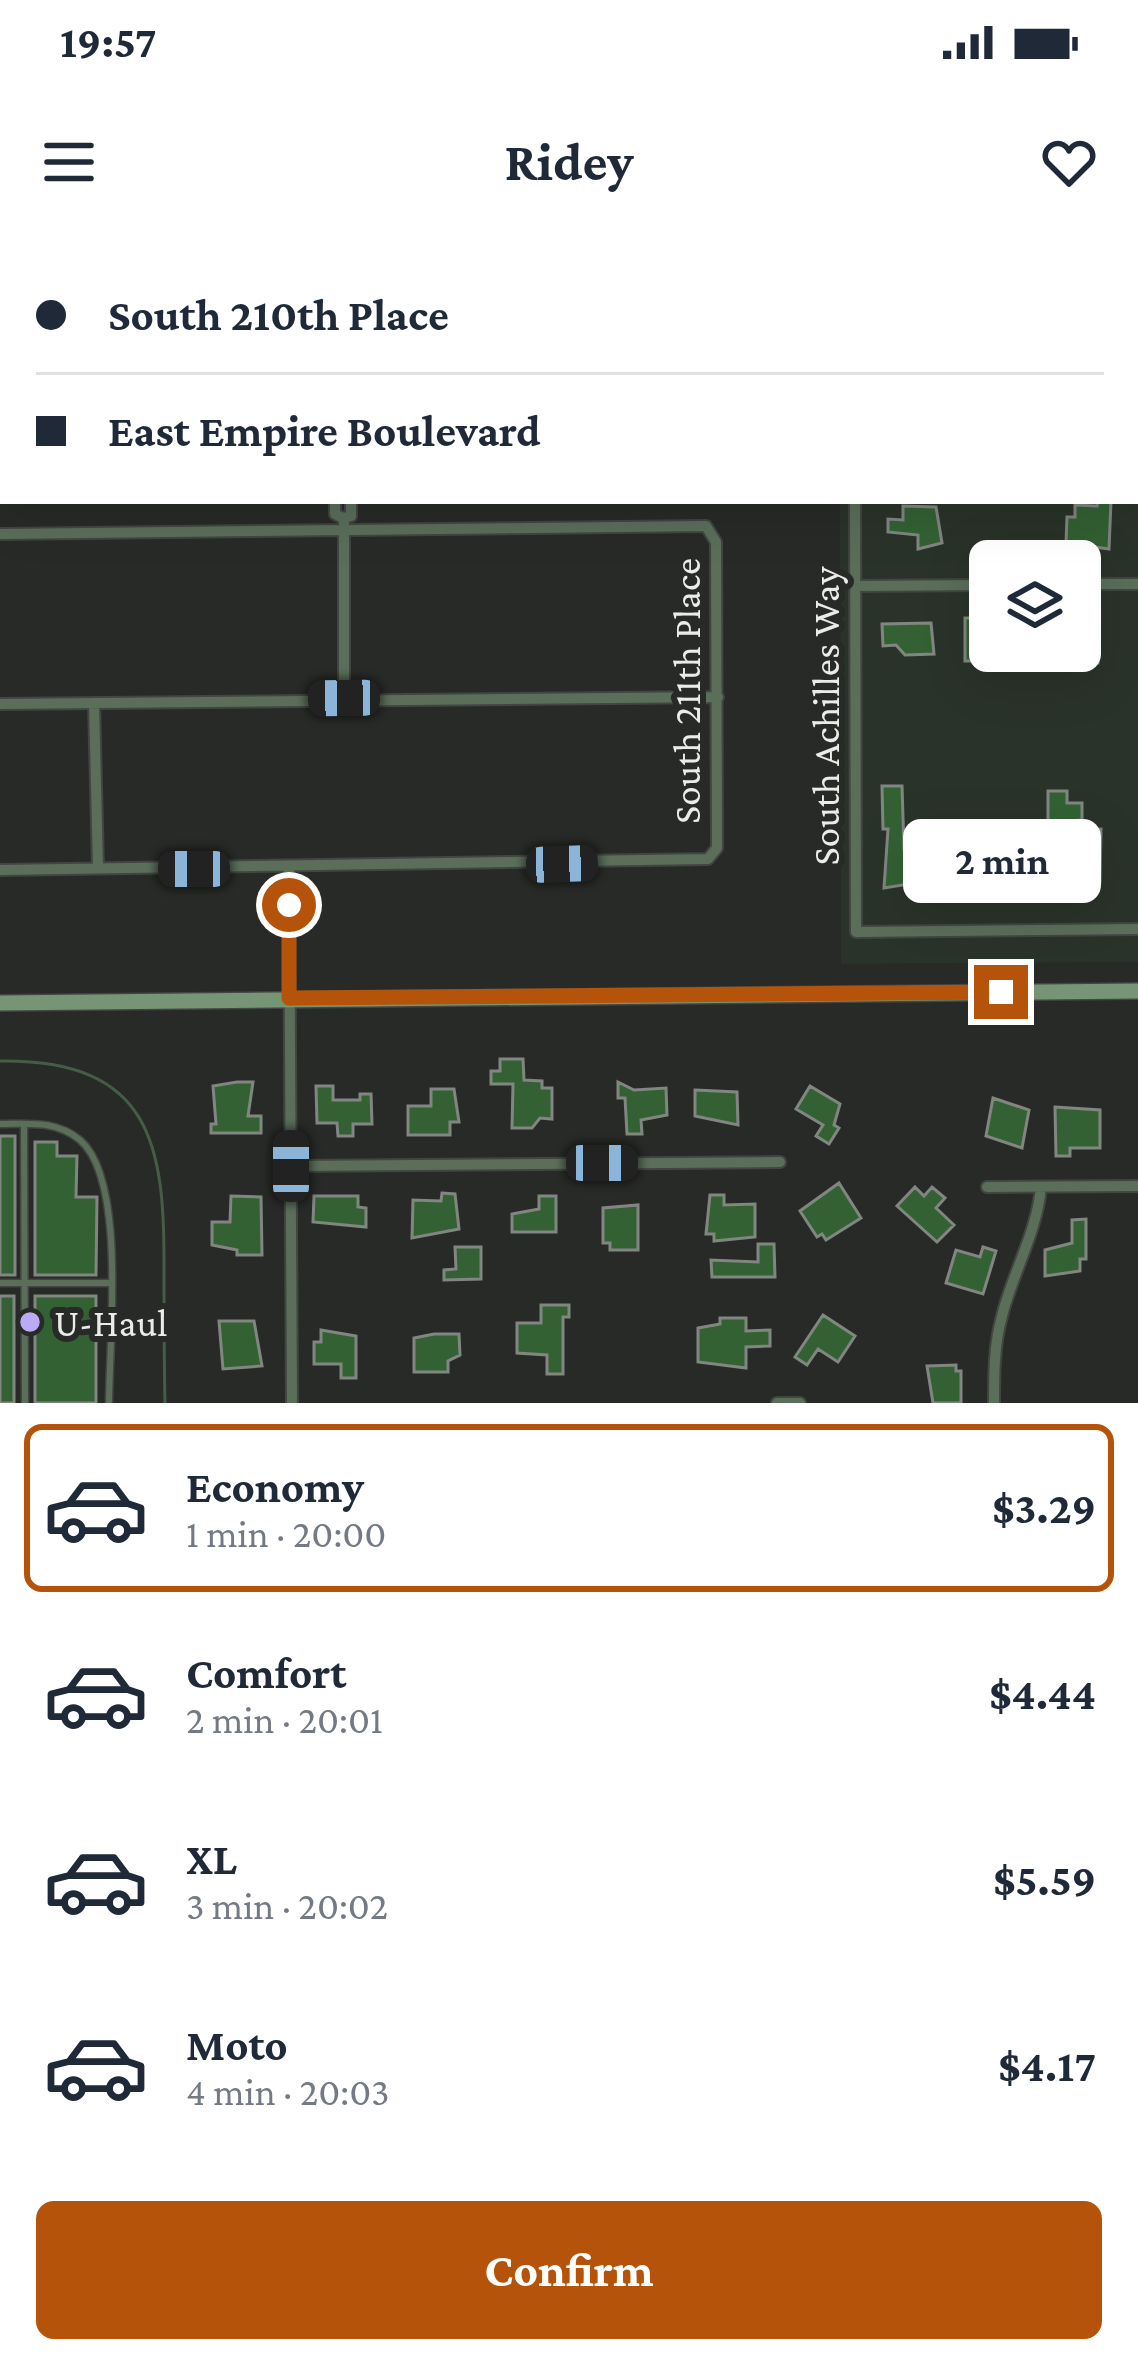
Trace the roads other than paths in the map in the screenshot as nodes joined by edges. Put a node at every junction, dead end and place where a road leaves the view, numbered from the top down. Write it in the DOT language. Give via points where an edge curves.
graph roads {
  1 [pos="335,504"];
  2 [pos="351,504"];
  3 [pos="855,504"];
  4 [pos="344,524"];
  5 [pos="0,535"];
  6 [pos="1101,584"];
  7 [pos="1138,584"];
  8 [pos="969,585"];
  9 [pos="855,586"];
  10 [pos="718,697"];
  11 [pos="344,698"];
  12 [pos="94,703"];
  13 [pos="0,704"];
  14 [pos="98,868"];
  15 [pos="289,869"];
  16 [pos="0,870"];
  17 [pos="1138,929"];
  18 [pos="1138,991"];
  19 [pos="289,998"];
  20 [pos="0,1003"];
  21 [pos="0,1124"];
  22 [pos="24,1124"];
  23 [pos="779,1162"];
  24 [pos="291,1166"];
  25 [pos="1041,1186"];
  26 [pos="1138,1186"];
  27 [pos="987,1187"];
  28 [pos="0,1283"];
  29 [pos="25,1283"];
  30 [pos="109,1283"];
  31 [pos="25,1403"];
  32 [pos="109,1403"];
  33 [pos="292,1403"];
  34 [pos="777,1403"];
  35 [pos="800,1403"];
  36 [pos="994,1403"];
  1 -- 4 [label="street"];
  2 -- 4 [label="street"];
  3 -- 9 [label="street, South Achilles Way"];
  4 -- 5 [label="street"];
  4 -- 10 [label="street, South 211th Place" via="711,528"];
  4 -- 11 [label="street"];
  6 -- 7 [label="street"];
  8 -- 9 [label="street"];
  9 -- 17 [label="street, South Achilles Way" via="856,932"];
  10 -- 11 [label="street"];
  10 -- 15 [label="street, South 211th Place" via="714,854 699,861"];
  11 -- 12 [label="street"];
  12 -- 13 [label="street"];
  12 -- 14 [label="street"];
  14 -- 15 [label="street"];
  14 -- 16 [label="street"];
  15 -- 19 [label="street"];
  18 -- 19 [label="street"];
  19 -- 20 [label="street"];
  19 -- 24 [label="street"];
  21 -- 22 [label="lane"];
  22 -- 29 [label="lane"];
  22 -- 30 [label="lane" via="52,1124 83,1142 109,1194"];
  23 -- 24 [label="street"];
  24 -- 33 [label="street"];
  25 -- 26 [label="street"];
  25 -- 27 [label="street"];
  25 -- 36 [label="street" via="1002,1315"];
  28 -- 29 [label="lane"];
  29 -- 30 [label="lane"];
  29 -- 31 [label="lane"];
  30 -- 32 [label="lane"];
  34 -- 35 [label="street"];
}
